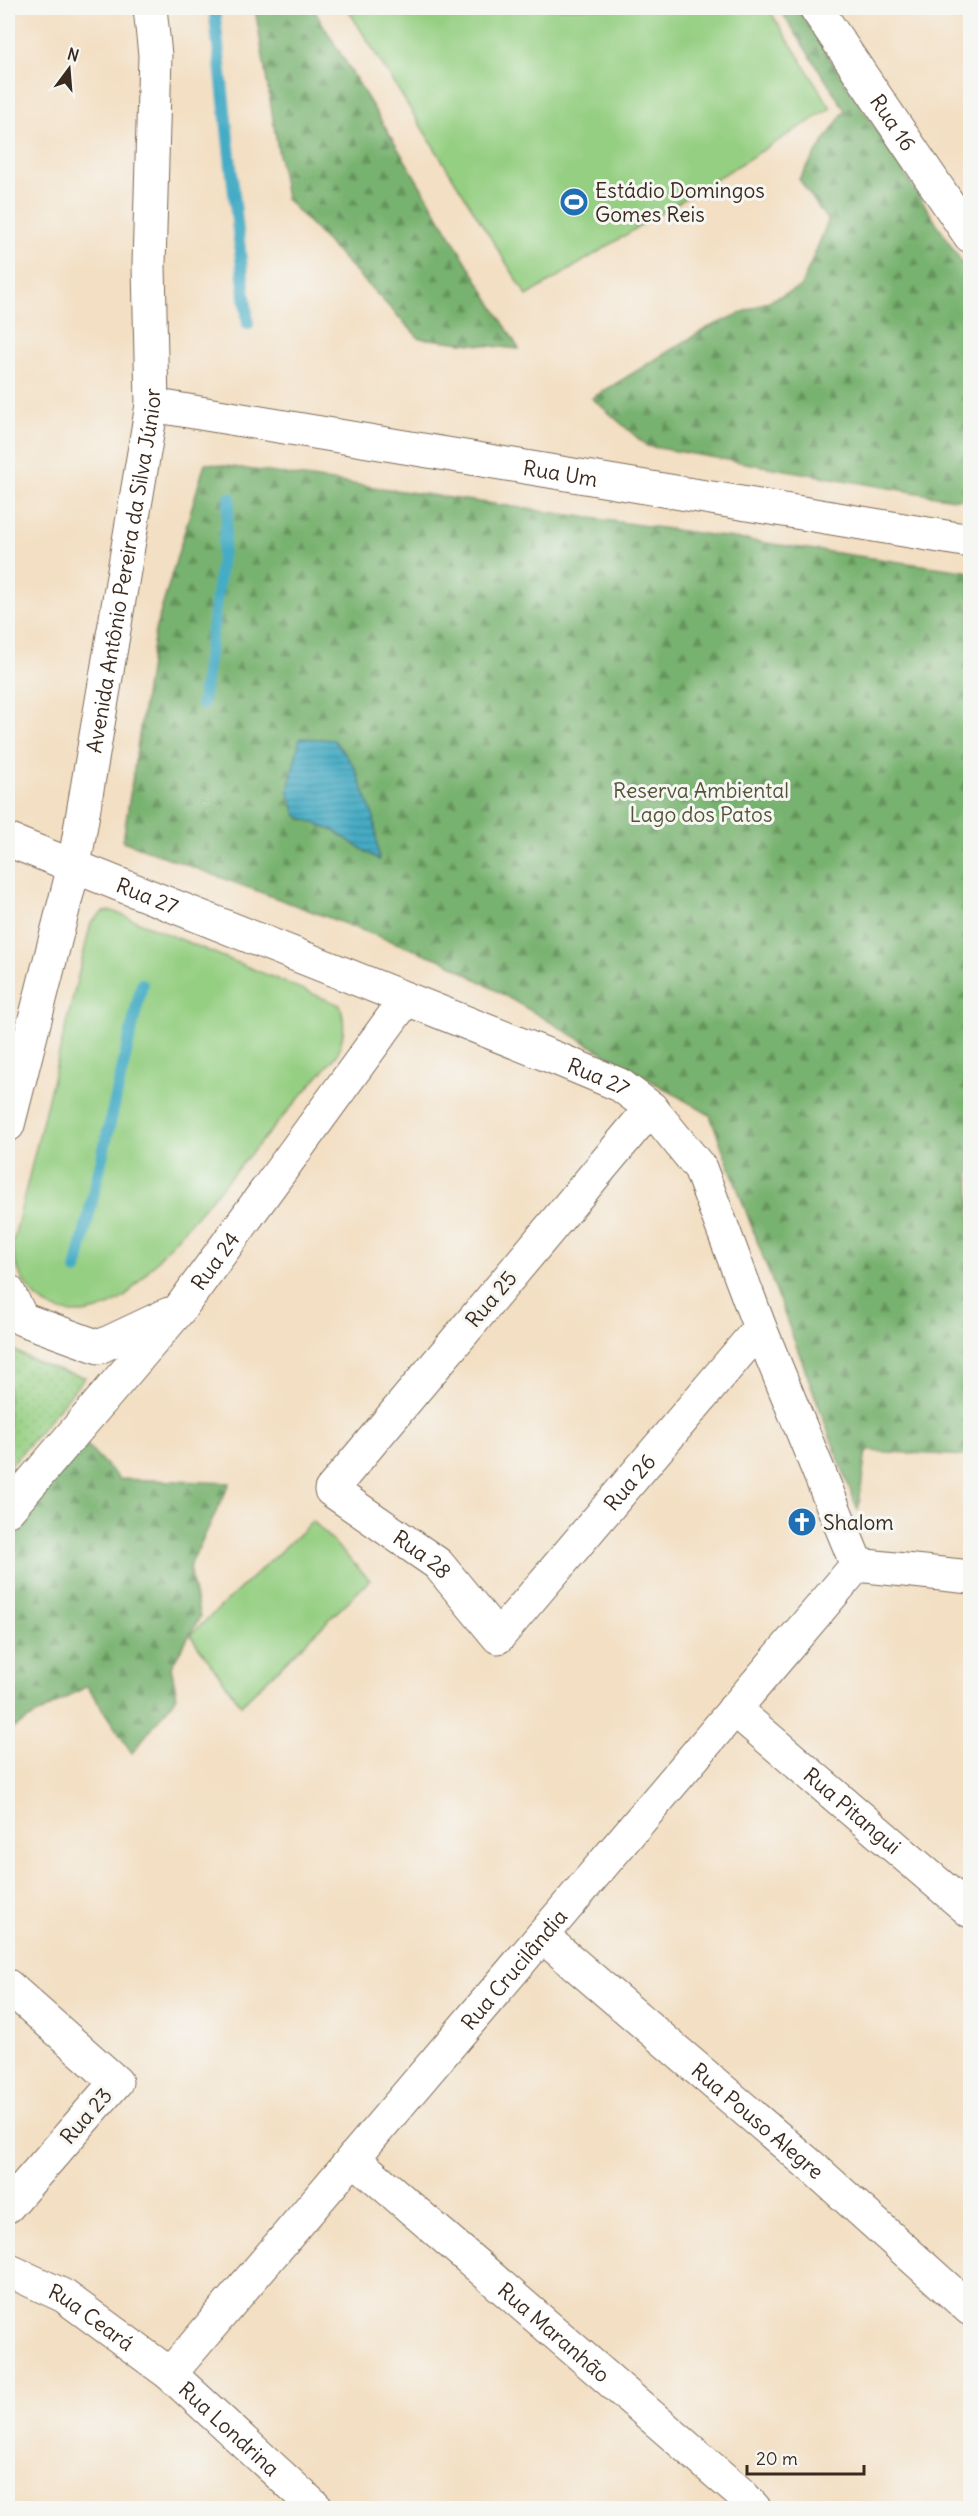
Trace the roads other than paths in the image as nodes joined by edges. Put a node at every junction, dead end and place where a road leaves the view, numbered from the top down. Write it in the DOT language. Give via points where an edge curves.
graph roads {
  1 [pos="150,8"];
  2 [pos="816,8"];
  3 [pos="970,236"];
  4 [pos="152,405"];
  5 [pos="970,541"];
  6 [pos="8,840"];
  7 [pos="74,866"];
  8 [pos="406,999"];
  9 [pos="651,1108"];
  10 [pos="8,1125"];
  11 [pos="8,1291"];
  12 [pos="179,1310"];
  13 [pos="760,1328"];
  14 [pos="331,1490"];
  15 [pos="8,1510"];
  16 [pos="857,1566"];
  17 [pos="970,1577"];
  18 [pos="498,1637"];
  19 [pos="734,1709"];
  20 [pos="970,1911"];
  21 [pos="542,1936"];
  22 [pos="8,1986"];
  23 [pos="353,2158"];
  24 [pos="8,2206"];
  25 [pos="8,2270"];
  26 [pos="970,2309"];
  27 [pos="170,2374"];
  28 [pos="316,2508"];
  29 [pos="753,2508"];
  1 -- 4 [label="street, Avenida Antônio Pereira da Silva Júnior" via="154,55 149,265"];
  2 -- 3 [label="street, Rua 16"];
  4 -- 5 [label="street, Rua Um"];
  4 -- 7 [label="street, Avenida Antônio Pereira da Silva Júnior"];
  6 -- 7 [label="street, Rua 27"];
  7 -- 8 [label="street, Rua 27"];
  7 -- 10 [label="street, Avenida Antônio Pereira da Silva Júnior"];
  8 -- 9 [label="street, Rua 27" via="620,1085"];
  8 -- 12 [label="street, Rua 24"];
  9 -- 13 [label="street, Rua 27" via="700,1168"];
  9 -- 14 [label="street, Rua 25"];
  11 -- 12 [label="street" via="22,1319 99,1347"];
  12 -- 15 [label="street, Rua 24"];
  13 -- 16 [label="street, Rua 27"];
  13 -- 18 [label="street, Rua 26"];
  14 -- 18 [label="street, Rua 28" via="438,1564"];
  16 -- 17 [label="street"];
  16 -- 19 [label="street, Rua Crucilândia"];
  19 -- 20 [label="street, Rua Pitangui"];
  19 -- 21 [label="street, Rua Crucilândia"];
  21 -- 23 [label="street, Rua Crucilândia"];
  21 -- 26 [label="street, Rua Pouso Alegre" via="818,2172"];
  22 -- 24 [label="street, Rua 23" via="116,2082"];
  23 -- 27 [label="street, Rua Crucilândia"];
  23 -- 29 [label="street, Rua Maranhão"];
  25 -- 27 [label="street, Rua Ceará" via="64,2296"];
  27 -- 28 [label="street, Rua Londrina"];
}
